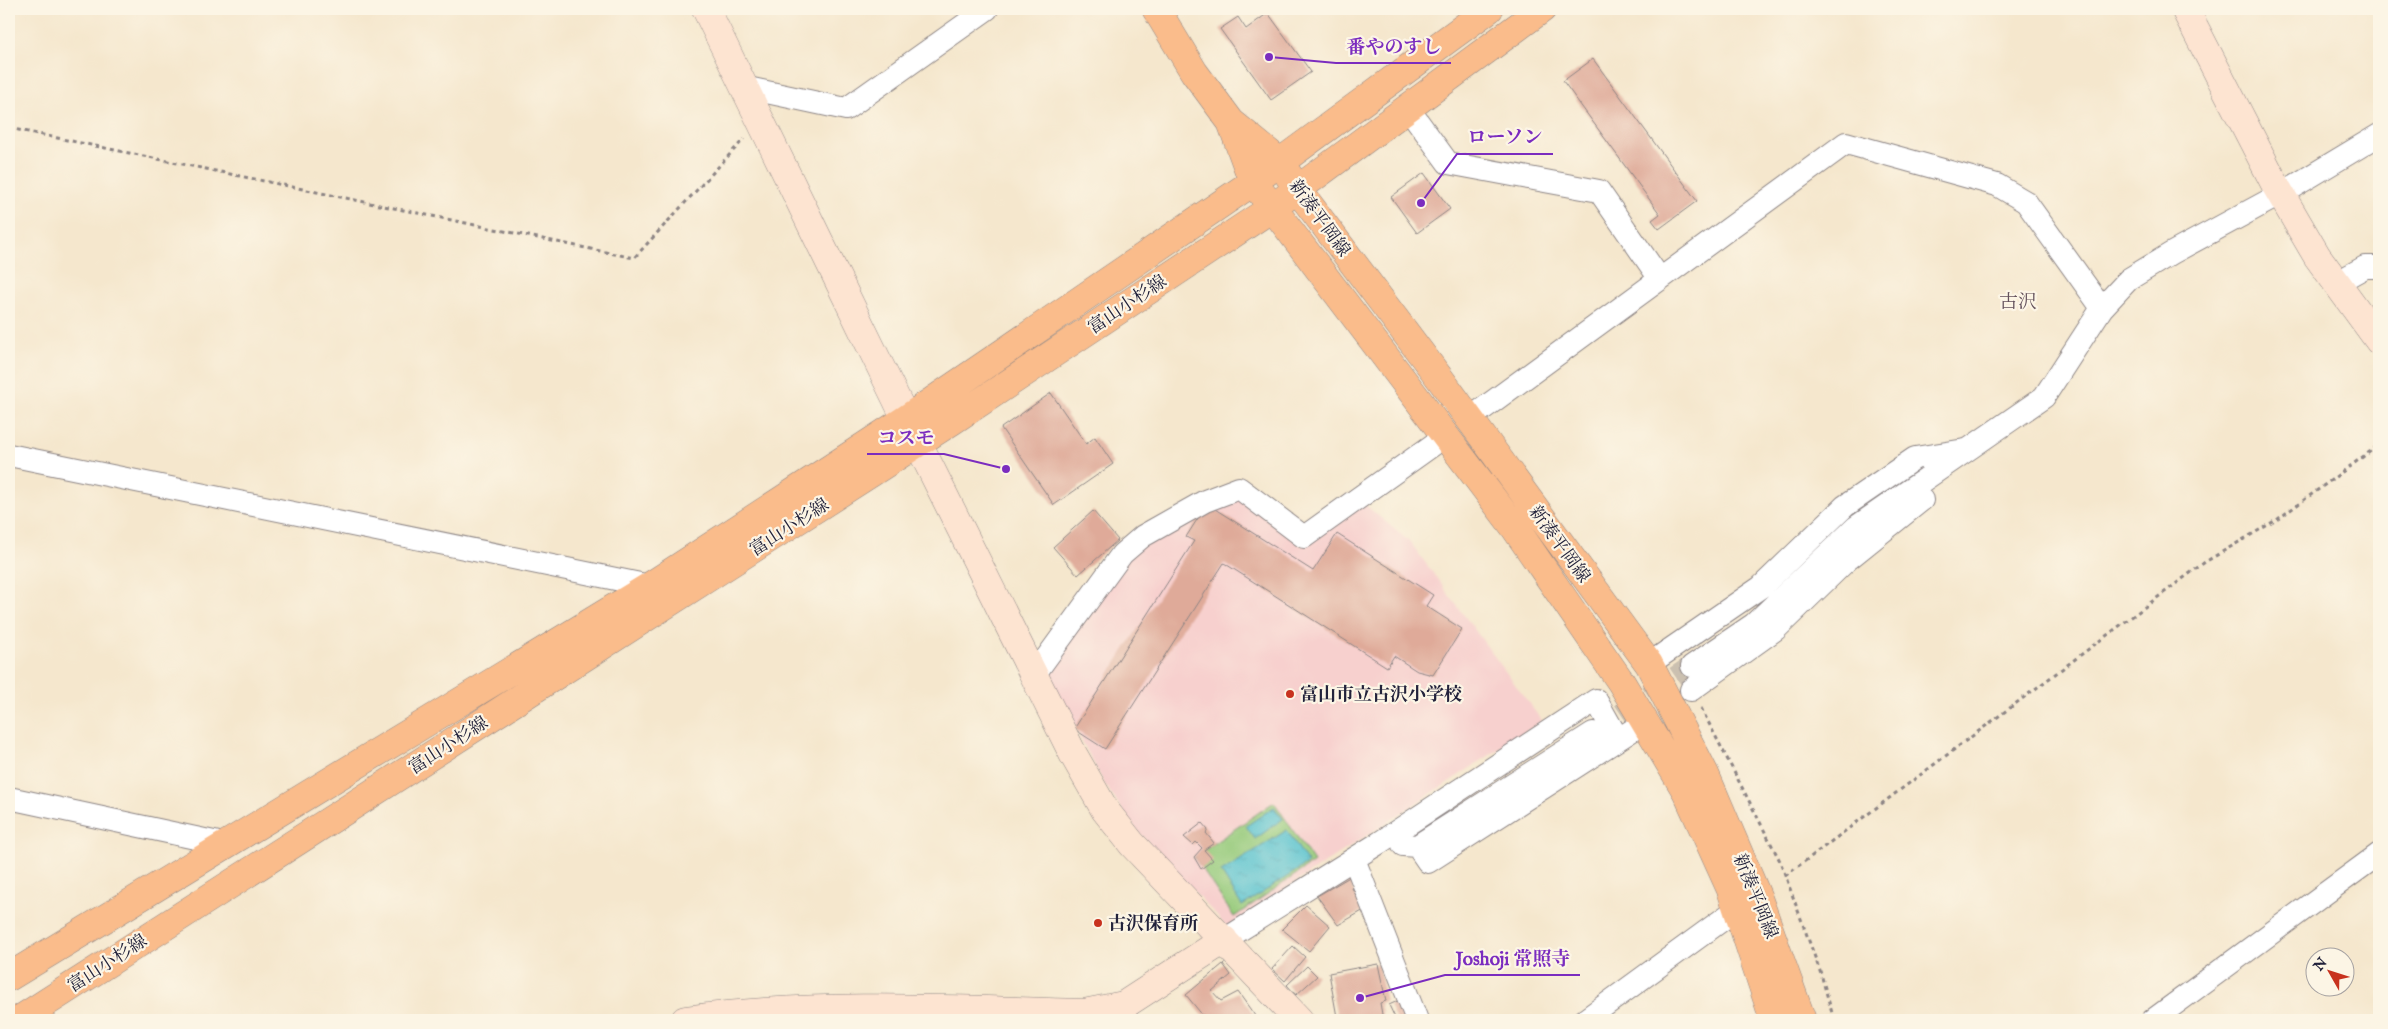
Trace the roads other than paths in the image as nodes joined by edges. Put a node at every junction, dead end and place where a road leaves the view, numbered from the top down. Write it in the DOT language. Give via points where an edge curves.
graph roads {
  1 [pos="706,9"];
  2 [pos="987,9"];
  3 [pos="1156,9"];
  4 [pos="1489,9"];
  5 [pos="1542,9"];
  6 [pos="2185,9"];
  7 [pos="743,87"];
  8 [pos="1408,108"];
  9 [pos="1231,122"];
  10 [pos="2379,135"];
  11 [pos="1280,162"];
  12 [pos="1253,182"];
  13 [pos="1298,190"];
  14 [pos="2281,194"];
  15 [pos="1272,208"];
  16 [pos="2379,266"];
  17 [pos="1660,279"];
  18 [pos="2336,283"];
  19 [pos="2102,308"];
  20 [pos="2379,342"];
  21 [pos="1469,419"];
  22 [pos="912,431"];
  23 [pos="1444,437"];
  24 [pos="1971,449"];
  25 [pos="9,455"];
  26 [pos="650,586"];
  27 [pos="1649,664"];
  28 [pos="1692,666"];
  29 [pos="1034,675"];
  30 [pos="1692,690"];
  31 [pos="1645,722"];
  32 [pos="1593,733"];
  33 [pos="1618,738"];
  34 [pos="9,798"];
  35 [pos="1379,843"];
  36 [pos="228,844"];
  37 [pos="1417,846"];
  38 [pos="2379,854"];
  39 [pos="1354,859"];
  40 [pos="1737,909"];
  41 [pos="1224,940"];
  42 [pos="9,977"];
  43 [pos="719,1018"];
  44 [pos="19,1020"];
  45 [pos="685,1020"];
  46 [pos="1299,1020"];
  47 [pos="1417,1020"];
  48 [pos="1585,1020"];
  49 [pos="1774,1020"];
  50 [pos="1802,1020"];
  51 [pos="2153,1020"];
  1 -- 7 [label="street"];
  2 -- 7 [label="street" via="846,109"];
  3 -- 9 [label="main road, 新湊平岡線" via="1194,72"];
  4 -- 11 [label="main road, 富山小杉線"];
  5 -- 8 [label="main road, 富山小杉線"];
  6 -- 14 [label="street"];
  7 -- 22 [label="street"];
  8 -- 13 [label="main road, 富山小杉線"];
  8 -- 17 [label="street" via="1448,163 1599,191"];
  9 -- 11 [label="main road, 新湊平岡線"];
  9 -- 12 [label="main road, 新湊平岡線"];
  10 -- 14 [label="street"];
  11 -- 12 [label="main road, 富山小杉線"];
  11 -- 13 [label="main road, 新湊平岡線"];
  12 -- 15 [label="main road, 新湊平岡線"];
  12 -- 22 [label="main road, 富山小杉線"];
  13 -- 15 [label="main road, 富山小杉線"];
  13 -- 21 [label="main road, 新湊平岡線"];
  14 -- 18 [label="street"];
  14 -- 19 [label="street" via="2129,279"];
  15 -- 22 [label="main road, 富山小杉線"];
  15 -- 23 [label="main road, 新湊平岡線"];
  16 -- 18 [label="street" via="2366,267"];
  17 -- 19 [label="street" via="1846,143 1997,185 2026,202"];
  17 -- 21 [label="street"];
  18 -- 20 [label="street"];
  19 -- 24 [label="street" via="2044,397"];
  21 -- 27 [label="main road, 新湊平岡線"];
  22 -- 26 [label="main road, 富山小杉線"];
  22 -- 29 [label="street"];
  22 -- 44 [label="main road, 富山小杉線"];
  23 -- 29 [label="street" via="1304,537 1239,488 1205,501 1143,536 1122,554"];
  23 -- 31 [label="main road, 新湊平岡線" via="1514,528"];
  24 -- 27 [label="street" via="1915,458 1845,506 1761,587"];
  24 -- 28 [label="street" via="1856,527 1754,624"];
  24 -- 30 [label="street" via="1938,489 1846,561 1776,629"];
  25 -- 26 [label="street"];
  26 -- 36 [label="main road, 富山小杉線"];
  27 -- 50 [label="main road, 新湊平岡線" via="1705,774 1755,889"];
  29 -- 41 [label="street" via="1105,810 1132,844"];
  31 -- 33 [label="street"];
  31 -- 40 [label="main road, 新湊平岡線" via="1686,791"];
  32 -- 37 [label="street"];
  33 -- 35 [label="street" via="1596,700"];
  33 -- 37 [label="street" via="1428,862"];
  34 -- 36 [label="street"];
  35 -- 37 [label="street"];
  35 -- 39 [label="street"];
  36 -- 42 [label="main road, 富山小杉線"];
  38 -- 51 [label="street"];
  39 -- 41 [label="street"];
  39 -- 47 [label="street"];
  40 -- 48 [label="street"];
  40 -- 49 [label="main road, 新湊平岡線"];
  41 -- 43 [label="street" via="1124,1005 1106,1010 807,1010"];
  41 -- 46 [label="street"];
  43 -- 45 [label="street"];
}
